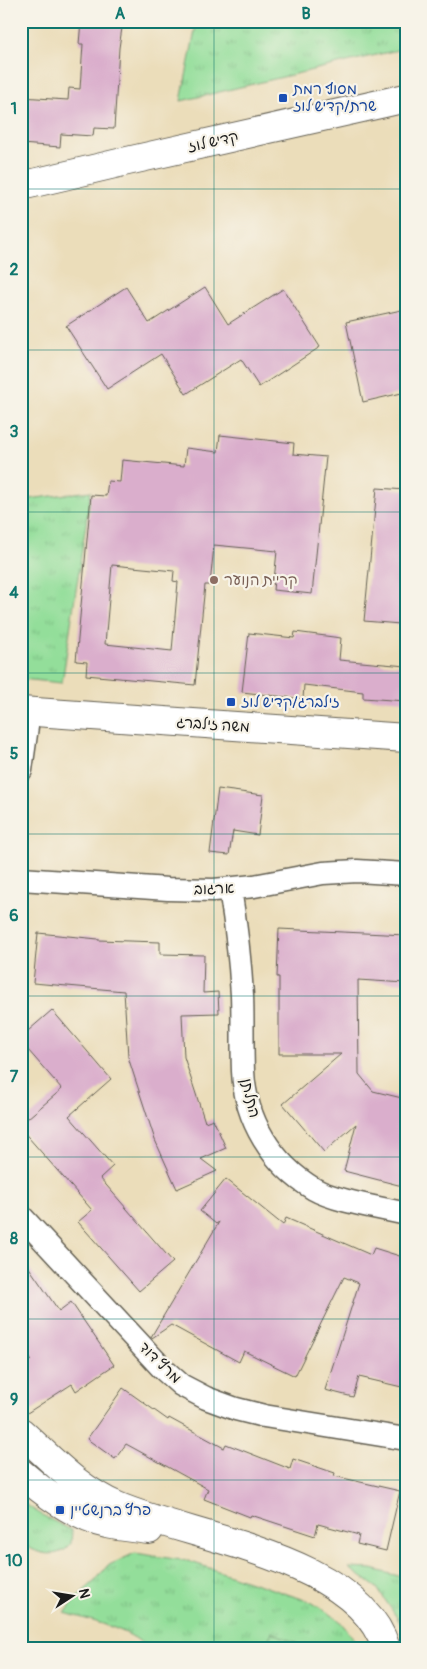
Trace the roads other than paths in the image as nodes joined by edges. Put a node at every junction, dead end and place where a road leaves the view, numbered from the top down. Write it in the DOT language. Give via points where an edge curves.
graph roads {
  1 [pos="406,98"];
  2 [pos="21,186"];
  3 [pos="25,711"];
  4 [pos="406,738"];
  5 [pos="21,770"];
  6 [pos="406,874"];
  7 [pos="21,879"];
  8 [pos="230,890"];
  9 [pos="406,1214"];
  10 [pos="21,1216"];
  11 [pos="21,1432"];
  12 [pos="406,1439"];
  13 [pos="21,1472"];
  14 [pos="216,1539"];
  15 [pos="386,1648"];
  1 -- 2 [label="street, קדיש לוז"];
  3 -- 4 [label="street, משה זילברג"];
  3 -- 5 [label="street"];
  6 -- 8 [label="street, ארגוב" via="323,873"];
  7 -- 8 [label="street, ארגוב"];
  8 -- 9 [label="street, התלתן" via="241,962 243,1073 250,1111 262,1138 280,1163 315,1190"];
  10 -- 12 [label="street, מרץ דוד" via="162,1368 182,1385 206,1398 264,1416"];
  11 -- 14 [label="street" via="90,1493 116,1506"];
  13 -- 14 [label="street" via="73,1511 105,1524"];
  14 -- 15 [label="street" via="263,1553 330,1583 370,1616"];
}
